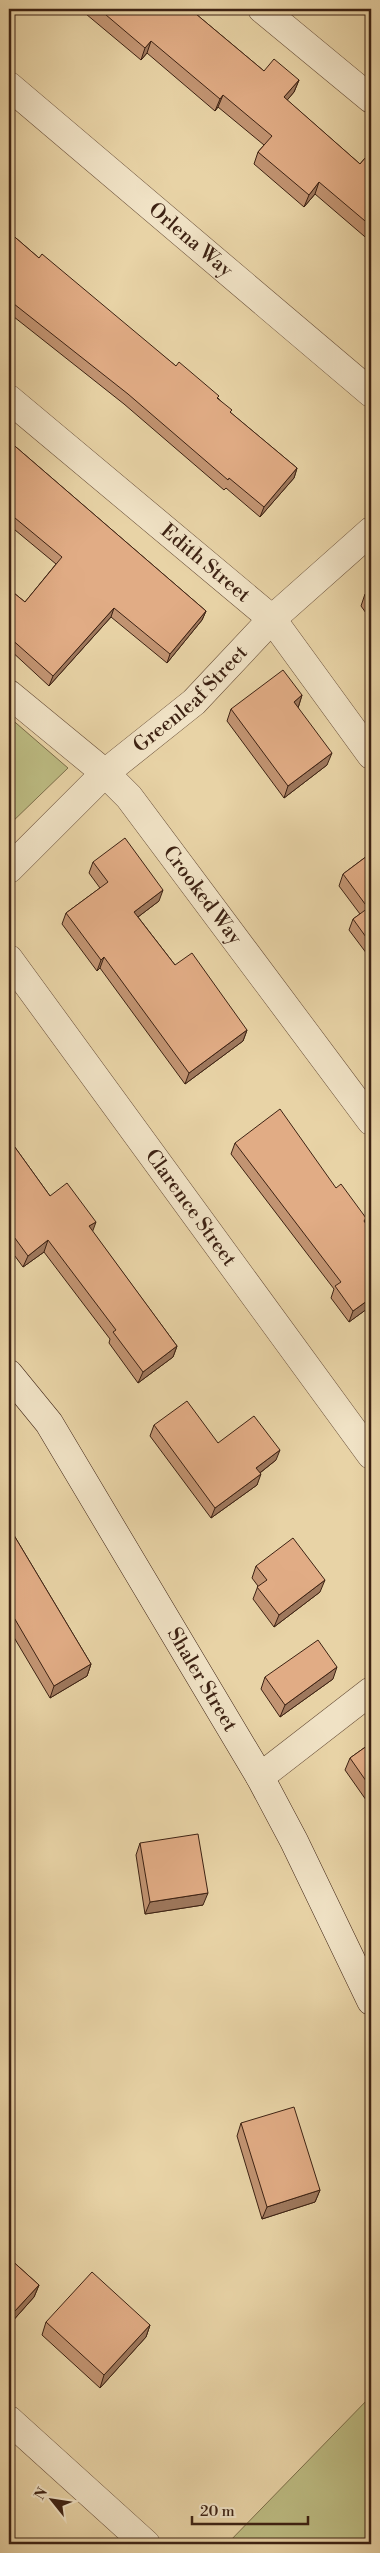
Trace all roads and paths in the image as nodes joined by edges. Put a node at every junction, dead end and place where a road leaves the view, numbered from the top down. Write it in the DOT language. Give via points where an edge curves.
graph roads {
  1 [pos="262,9"];
  2 [pos="9,86"];
  3 [pos="371,99"];
  4 [pos="371,393"];
  5 [pos="9,399"];
  6 [pos="371,531"];
  7 [pos="272,619"];
  8 [pos="9,694"];
  9 [pos="371,755"];
  10 [pos="106,773"];
  11 [pos="9,869"];
  12 [pos="9,959"];
  13 [pos="371,1121"];
  14 [pos="9,1374"];
  15 [pos="371,1455"];
  16 [pos="371,1691"];
  17 [pos="260,1777"];
  18 [pos="371,2001"];
  19 [pos="9,2420"];
  20 [pos="146,2544"];
  1 -- 3 [label="street"];
  2 -- 4 [label="street, Orlena Way"];
  5 -- 7 [label="street, Edith Street"];
  6 -- 7 [label="street, Greenleaf Street"];
  7 -- 9 [label="street, Edith Street"];
  7 -- 10 [label="street, Greenleaf Street" via="194,702"];
  8 -- 10 [label="street, Crooked Way"];
  10 -- 11 [label="street, Greenleaf Street"];
  10 -- 13 [label="street, Crooked Way" via="129,797"];
  12 -- 15 [label="street, Clarence Street"];
  14 -- 17 [label="street, Shaler Street" via="49,1423"];
  16 -- 17 [label="street"];
  17 -- 18 [label="street, Shaler Street"];
  19 -- 20 [label="street"];
}
